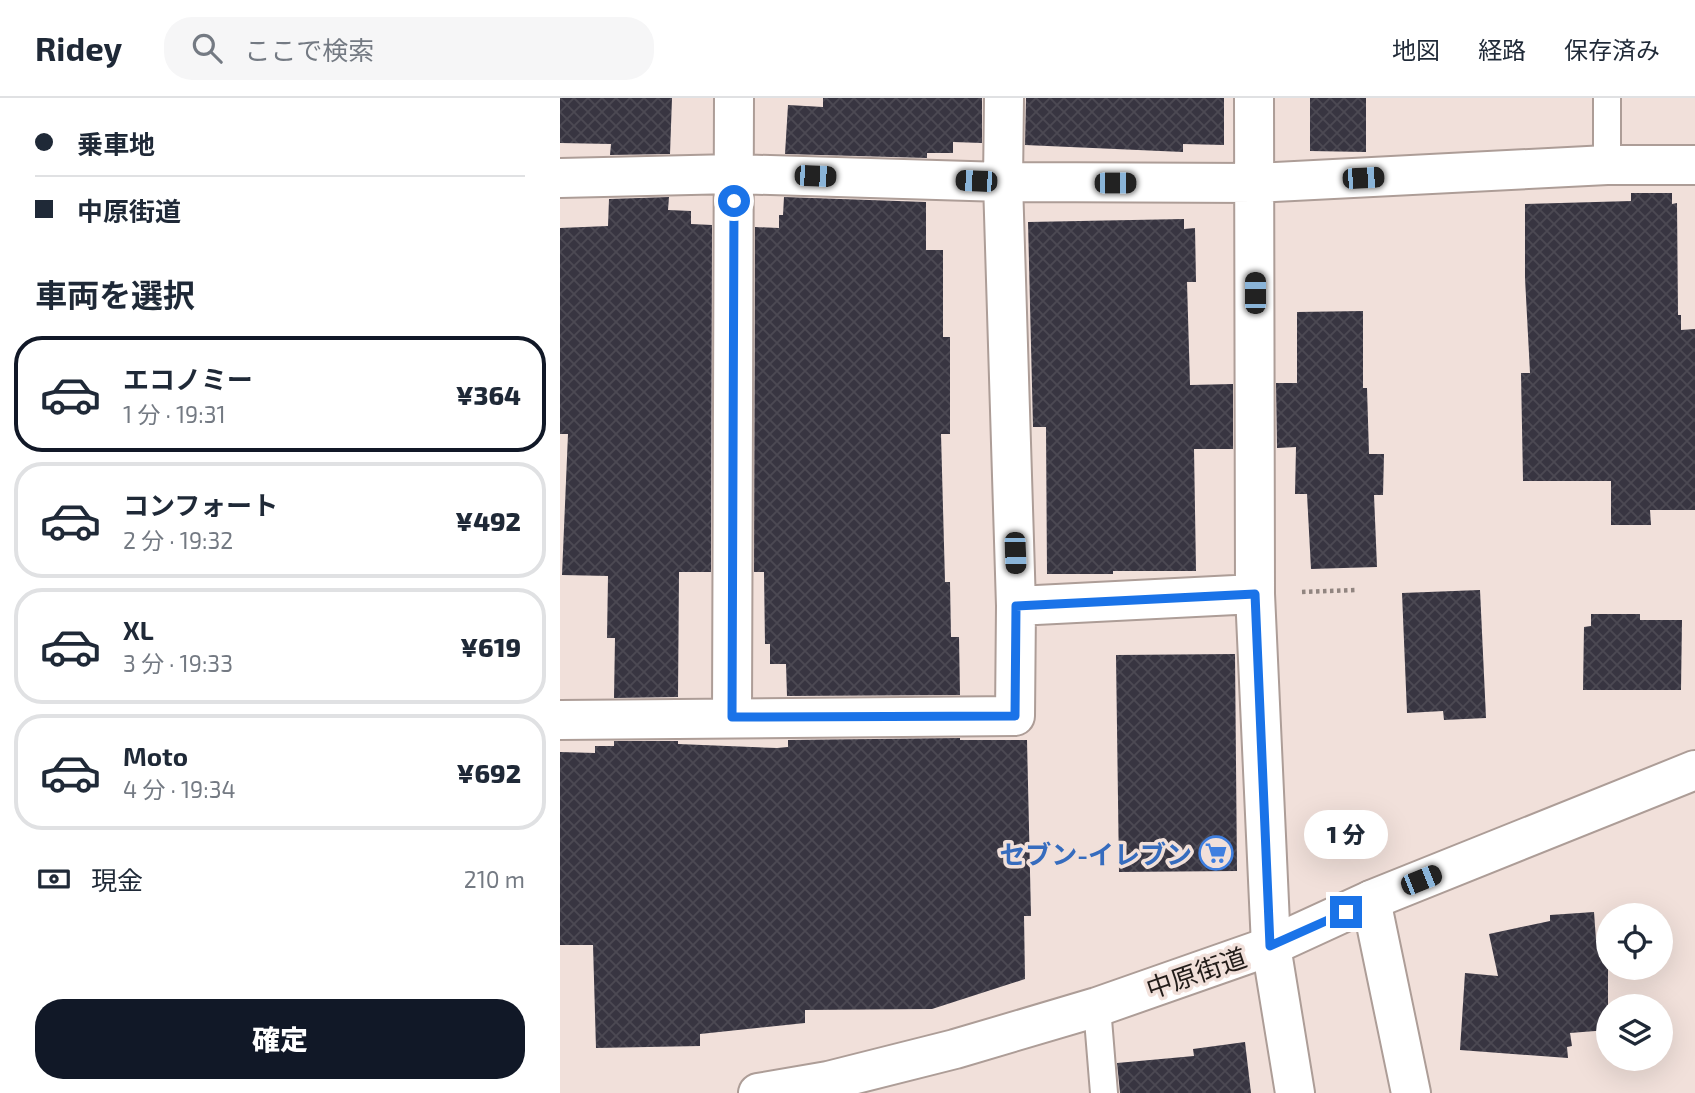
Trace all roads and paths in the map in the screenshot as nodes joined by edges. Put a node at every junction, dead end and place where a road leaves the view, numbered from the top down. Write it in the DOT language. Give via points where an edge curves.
graph roads {
  1 [pos="734,98"];
  2 [pos="1004,98"];
  3 [pos="1254,98"];
  4 [pos="1607,98"];
  5 [pos="1607,165"];
  6 [pos="1695,165"];
  7 [pos="734,174"];
  8 [pos="560,178"];
  9 [pos="1003,182"];
  10 [pos="1255,183"];
  11 [pos="1255,594"];
  12 [pos="1016,606"];
  13 [pos="732,717"];
  14 [pos="560,720"];
  15 [pos="1695,770"];
  16 [pos="1371,900"];
  17 [pos="1270,946"];
  18 [pos="1097,1007"];
  19 [pos="829,1087"];
  20 [pos="758,1093"];
  21 [pos="1104,1093"];
  22 [pos="1295,1093"];
  23 [pos="1411,1093"];
  1 -- 7 [label="street"];
  2 -- 9 [label="street"];
  3 -- 10 [label="street"];
  4 -- 5 [label="lane"];
  5 -- 6 [label="street"];
  5 -- 10 [label="street"];
  7 -- 8 [label="street"];
  7 -- 9 [label="street"];
  7 -- 13 [label="street"];
  9 -- 10 [label="street"];
  9 -- 12 [label="street"];
  10 -- 11 [label="street"];
  11 -- 12 [label="street"];
  11 -- 17 [label="street"];
  12 -- 13 [label="street" via="1015,716"];
  13 -- 14 [label="street"];
  15 -- 16 [label="street, 中原街道"];
  16 -- 17 [label="street, 中原街道"];
  16 -- 23 [label="street"];
  17 -- 18 [label="street, 中原街道"];
  17 -- 22 [label="street"];
  18 -- 19 [label="street, 中原街道"];
  18 -- 21 [label="lane"];
  19 -- 20 [label="street, 中原街道"];
}
